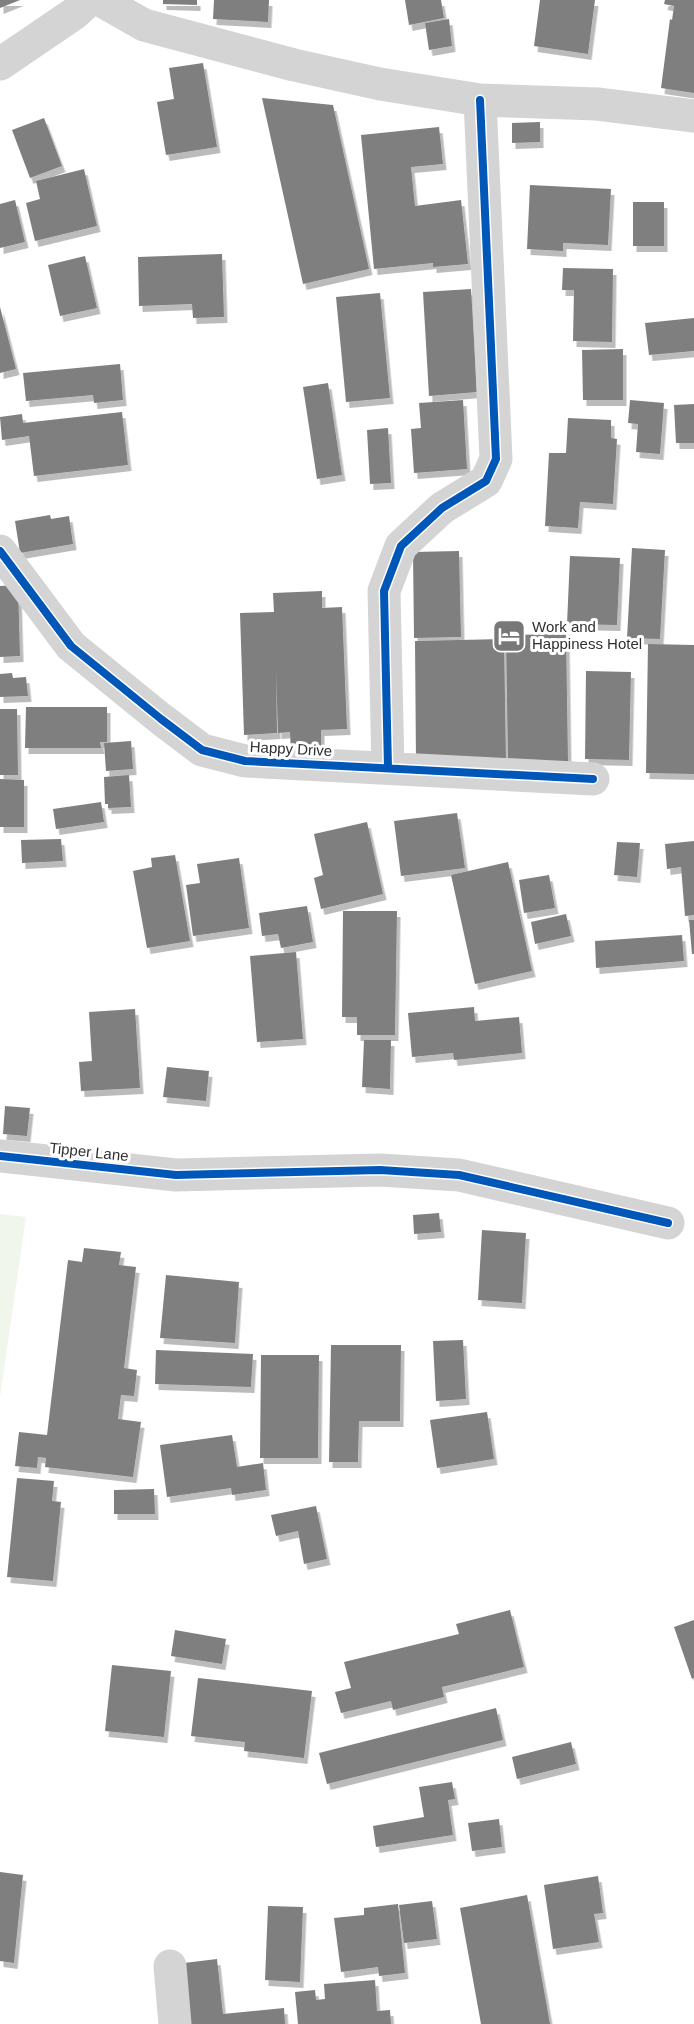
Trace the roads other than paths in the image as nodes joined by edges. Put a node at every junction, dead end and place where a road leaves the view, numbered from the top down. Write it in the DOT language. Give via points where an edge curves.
graph roads {
  1 [pos="89,0"];
  2 [pos="100,0"];
  3 [pos="0,64"];
  4 [pos="480,100"];
  5 [pos="694,116"];
  6 [pos="0,551"];
  7 [pos="388,768"];
  8 [pos="593,779"];
  9 [pos="0,1156"];
  10 [pos="668,1223"];
  11 [pos="170,1966"];
  12 [pos="176,2024"];
  1 -- 3 [label="street"];
  2 -- 4 [label="street" via="144,25 294,65"];
  4 -- 5 [label="street" via="597,104"];
  4 -- 7 [label="street" via="496,459 486,481 442,508 401,546 384,591"];
  6 -- 7 [label="street, Happy Drive" via="71,646 201,750 245,761"];
  7 -- 8 [label="street, Happy Drive"];
  9 -- 10 [label="street, Tipper Lane" via="176,1175 380,1170 459,1175"];
  11 -- 12 [label="street"];
}
